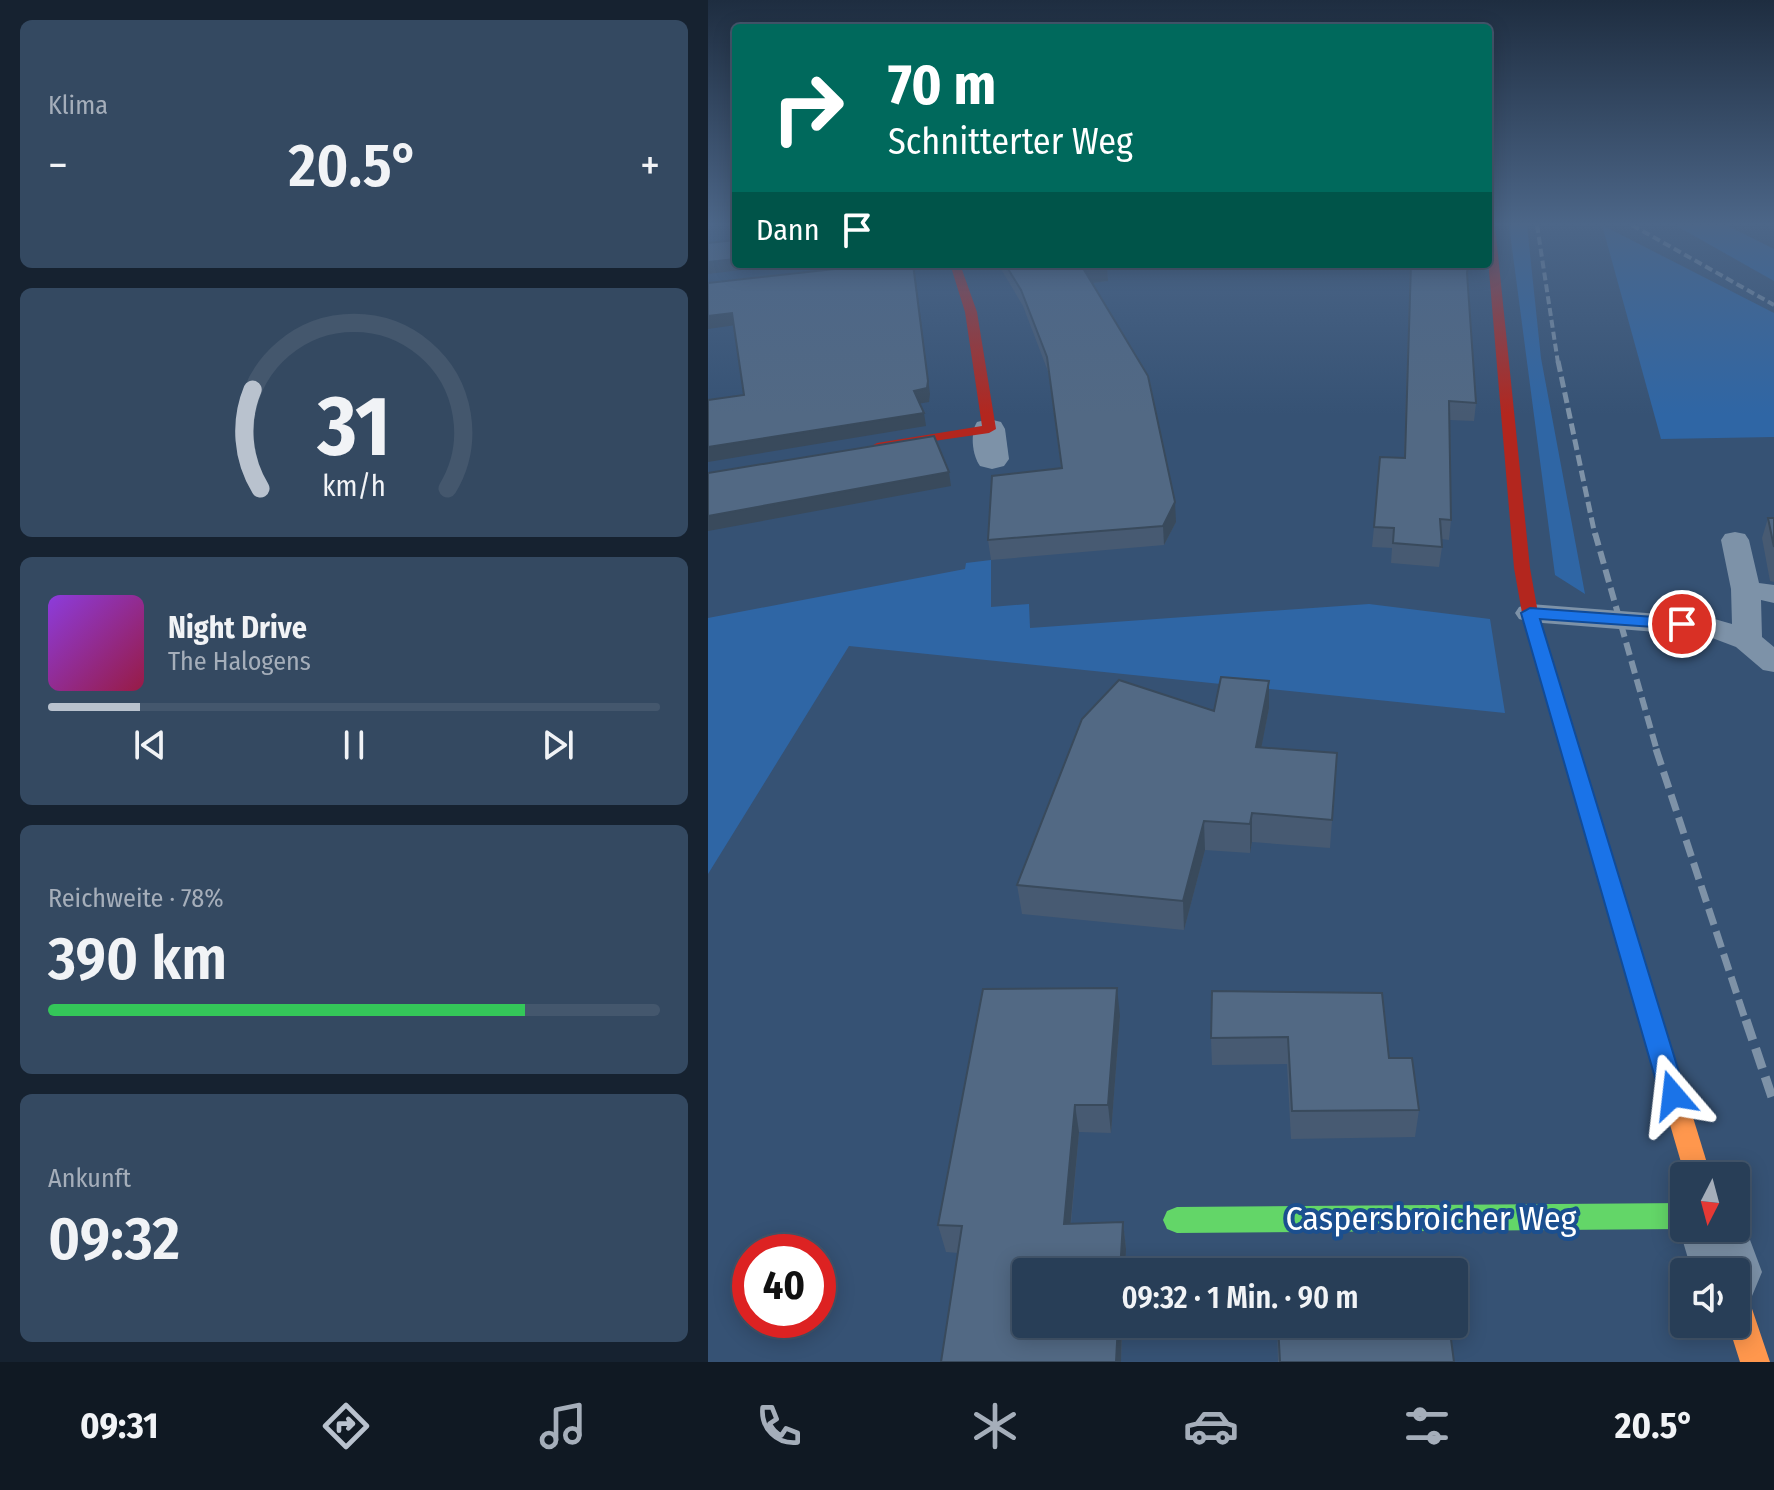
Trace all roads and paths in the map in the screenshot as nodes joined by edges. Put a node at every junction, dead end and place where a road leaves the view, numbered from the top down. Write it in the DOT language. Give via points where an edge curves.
graph roads {
  1 [pos="963,289"];
  2 [pos="1496,289"];
  3 [pos="855,451"];
  4 [pos="1735,540"];
  5 [pos="1760,591"];
  6 [pos="1530,613"];
  7 [pos="1747,640"];
  8 [pos="1774,663"];
  9 [pos="1694,1162"];
  10 [pos="1670,1216"];
  11 [pos="1177,1220"];
  12 [pos="1748,1338"];
  13 [pos="1755,1362"];
  1 -- 3 [label="street" via="990,444"];
  2 -- 6 [label="street"];
  4 -- 5 [label="lane"];
  5 -- 7 [label="lane"];
  6 -- 7 [label="lane" via="1711,627"];
  6 -- 9 [label="street"];
  7 -- 8 [label="lane"];
  10 -- 11 [label="street, Caspersbroicher Weg"];
  12 -- 13 [label="street"];
}
